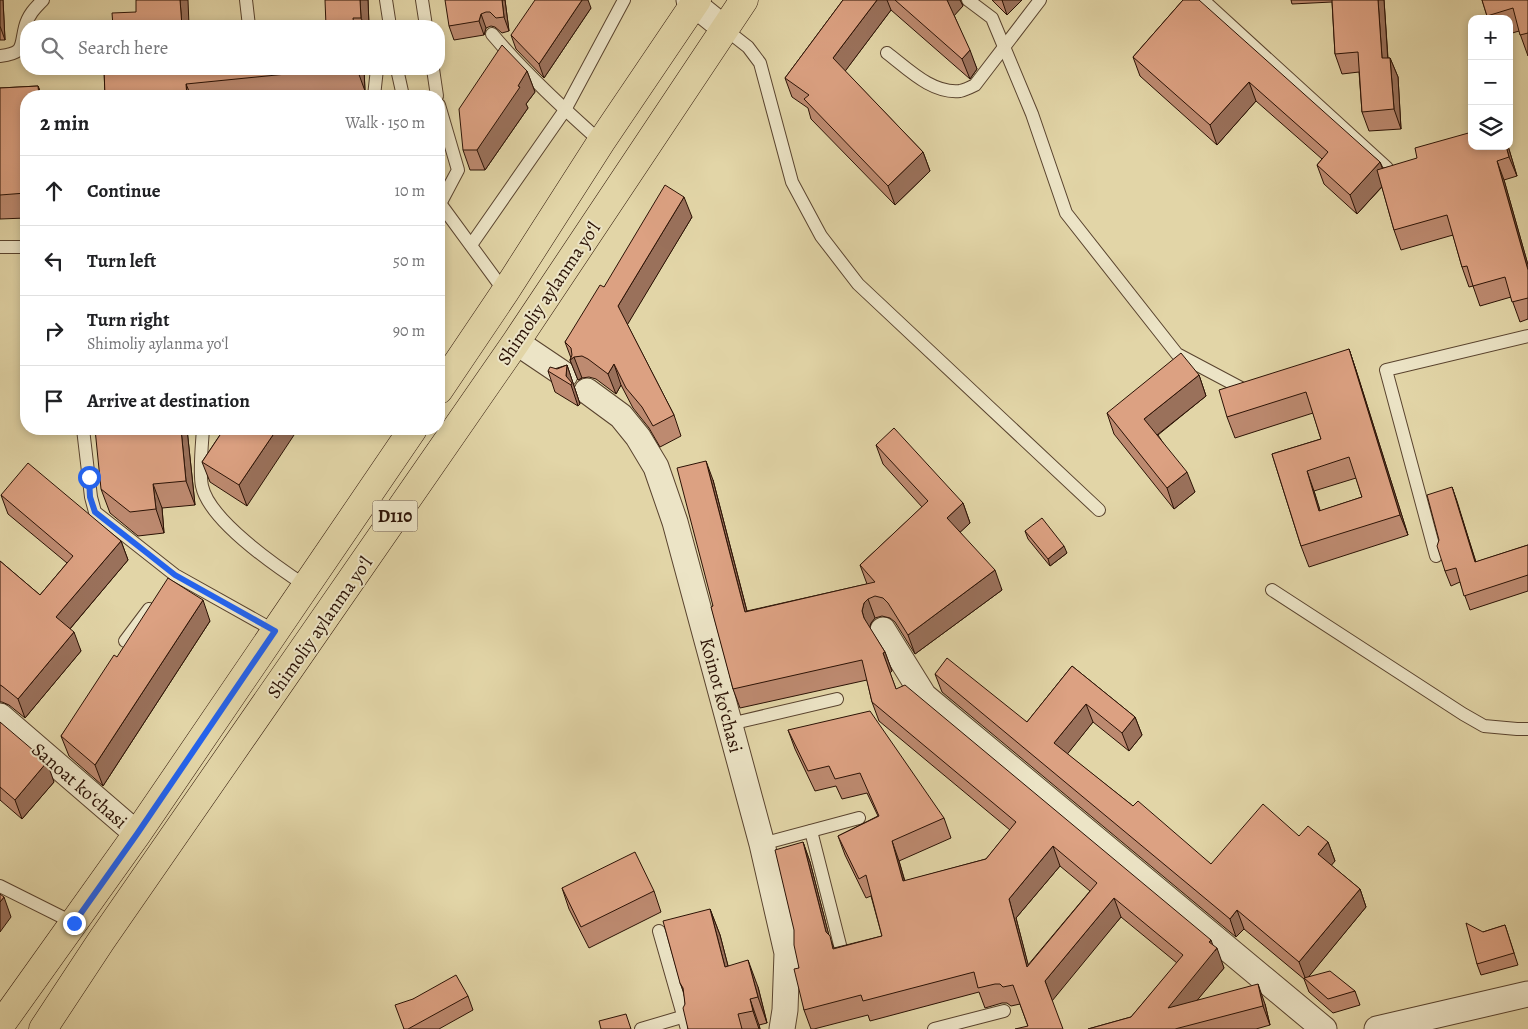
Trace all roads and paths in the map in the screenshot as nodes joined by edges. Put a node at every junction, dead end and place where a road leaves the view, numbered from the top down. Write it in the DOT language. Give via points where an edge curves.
graph roads {
  1 [pos="43,0"];
  2 [pos="246,0"];
  3 [pos="386,0"];
  4 [pos="422,0"];
  5 [pos="624,0"];
  6 [pos="744,0"];
  7 [pos="968,0"];
  8 [pos="1040,0"];
  9 [pos="1203,0"];
  10 [pos="693,1"];
  11 [pos="28,20"];
  12 [pos="248,20"];
  13 [pos="389,20"];
  14 [pos="425,20"];
  15 [pos="725,29"];
  16 [pos="492,34"];
  17 [pos="1004,48"];
  18 [pos="20,50"];
  19 [pos="887,53"];
  20 [pos="0,56"];
  21 [pos="376,75"];
  22 [pos="398,75"];
  23 [pos="434,75"];
  24 [pos="374,90"];
  25 [pos="402,90"];
  26 [pos="436,90"];
  27 [pos="565,110"];
  28 [pos="445,126"];
  29 [pos="601,142"];
  30 [pos="1387,168"];
  31 [pos="445,193"];
  32 [pos="445,211"];
  33 [pos="471,245"];
  34 [pos="0,247"];
  35 [pos="20,247"];
  36 [pos="505,292"];
  37 [pos="1528,336"];
  38 [pos="516,342"];
  39 [pos="565,375"];
  40 [pos="445,381"];
  41 [pos="1241,388"];
  42 [pos="587,391"];
  43 [pos="84,435"];
  44 [pos="203,435"];
  45 [pos="409,435"];
  46 [pos="1099,510"];
  47 [pos="1436,556"];
  48 [pos="306,586"];
  49 [pos="1272,590"];
  50 [pos="158,597"];
  51 [pos="883,630"];
  52 [pos="275,631"];
  53 [pos="125,641"];
  54 [pos="837,700"];
  55 [pos="0,716"];
  56 [pos="730,724"];
  57 [pos="1528,729"];
  58 [pos="860,818"];
  59 [pos="811,830"];
  60 [pos="137,834"];
  61 [pos="762,844"];
  62 [pos="0,886"];
  63 [pos="74,923"];
  64 [pos="659,931"];
  65 [pos="841,949"];
  66 [pos="1528,994"];
  67 [pos="1004,1011"];
  68 [pos="684,1016"];
  69 [pos="0,1026"];
  70 [pos="43,1029"];
  71 [pos="641,1029"];
  72 [pos="688,1029"];
  73 [pos="782,1029"];
  74 [pos="934,1029"];
  75 [pos="1324,1029"];
  76 [pos="1377,1029"];
  1 -- 11 [label="lane"];
  2 -- 12 [label="lane"];
  3 -- 13 [label="lane"];
  4 -- 14 [label="lane"];
  5 -- 27 [label="lane"];
  6 -- 15 [label="main road, Shimoliy aylanma yoʻl / D110"];
  7 -- 17 [label="lane" via="992,18"];
  8 -- 17 [label="lane"];
  9 -- 30 [label="lane"];
  10 -- 15 [label="street"];
  10 -- 29 [label="main road, Shimoliy aylanma yoʻl"];
  15 -- 38 [label="main road, Shimoliy aylanma yoʻl / D110"];
  15 -- 46 [label="lane" via="748,47 760,63 792,182 821,236 872,298"];
  16 -- 27 [label="lane"];
  17 -- 19 [label="lane" via="975,85 961,91 941,89 926,82"];
  17 -- 41 [label="lane" via="1032,114 1066,213 1177,354"];
  18 -- 20 [label="lane" via="12,55"];
  21 -- 24 [label="lane"];
  22 -- 25 [label="lane"];
  23 -- 26 [label="lane"];
  27 -- 29 [label="lane"];
  27 -- 33 [label="lane"];
  28 -- 31 [label="lane" via="458,170"];
  29 -- 36 [label="main road, Shimoliy aylanma yoʻl"];
  32 -- 33 [label="lane"];
  33 -- 36 [label="lane"];
  34 -- 35 [label="lane"];
  36 -- 40 [label="main road, Shimoliy aylanma yoʻl"];
  37 -- 47 [label="lane" via="1386,370"];
  38 -- 39 [label="street"];
  38 -- 70 [label="main road, Shimoliy aylanma yoʻl / D110"];
  42 -- 56 [label="street, Koinot koʻchasi" via="621,416 656,467 675,522"];
  43 -- 52 [label="lane" via="90,497 95,512 172,579"];
  44 -- 48 [label="lane" via="201,485 209,504 259,552"];
  45 -- 48 [label="main road, Shimoliy aylanma yoʻl / D110"];
  48 -- 52 [label="main road, Shimoliy aylanma yoʻl / D110"];
  49 -- 57 [label="lane" via="1484,726"];
  50 -- 53 [label="lane"];
  51 -- 75 [label="street" via="924,696"];
  52 -- 60 [label="main road, Shimoliy aylanma yoʻl / D110"];
  54 -- 56 [label="lane"];
  55 -- 60 [label="street, Sanoat koʻchasi"];
  56 -- 61 [label="street, Koinot koʻchasi"];
  58 -- 59 [label="lane"];
  59 -- 61 [label="lane"];
  59 -- 65 [label="lane"];
  60 -- 63 [label="main road, Shimoliy aylanma yoʻl / D110"];
  61 -- 73 [label="street, Koinot koʻchasi" via="787,953"];
  62 -- 63 [label="lane"];
  63 -- 69 [label="main road, Shimoliy aylanma yoʻl / D110"];
  64 -- 68 [label="lane"];
  66 -- 76 [label="street"];
  67 -- 74 [label="lane"];
  68 -- 71 [label="lane"];
  68 -- 72 [label="lane"];
}
